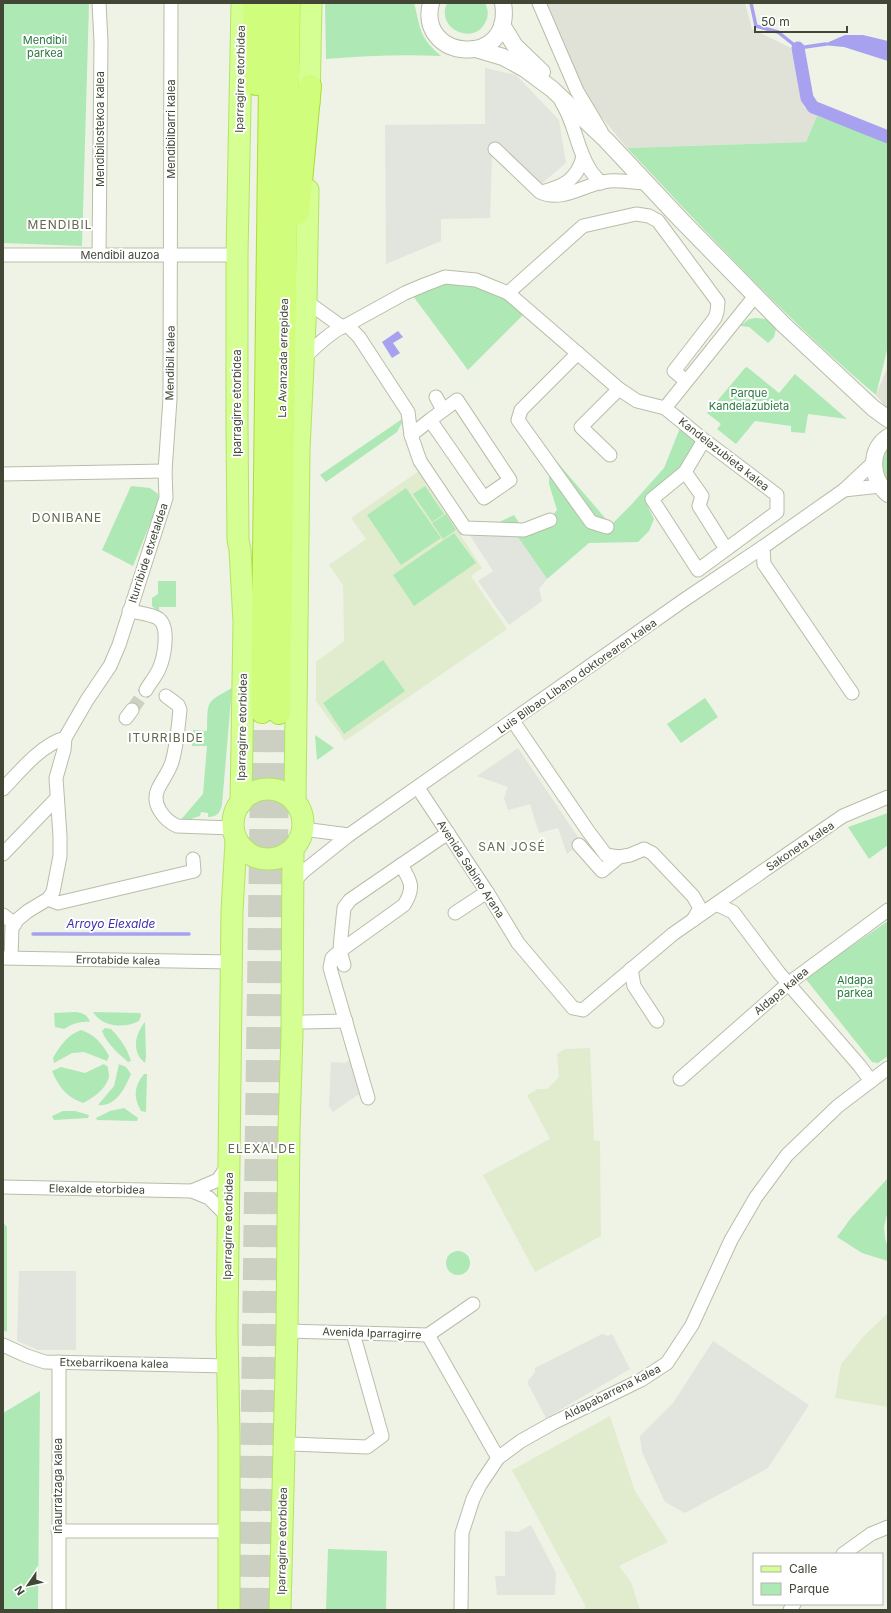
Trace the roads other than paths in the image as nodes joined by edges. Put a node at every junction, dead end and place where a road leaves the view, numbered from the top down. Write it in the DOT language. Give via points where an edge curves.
graph roads {
  1 [pos="99,3"];
  2 [pos="171,3"];
  3 [pos="242,3"];
  4 [pos="254,3"];
  5 [pos="271,3"];
  6 [pos="289,3"];
  7 [pos="311,3"];
  8 [pos="503,3"];
  9 [pos="539,3"];
  10 [pos="429,4"];
  11 [pos="502,25"];
  12 [pos="476,49"];
  13 [pos="310,86"];
  14 [pos="552,89"];
  15 [pos="606,140"];
  16 [pos="495,148"];
  17 [pos="584,157"];
  18 [pos="628,162"];
  19 [pos="605,182"];
  20 [pos="646,183"];
  21 [pos="540,192"];
  22 [pos="3,255"];
  23 [pos="99,255"];
  24 [pos="171,255"];
  25 [pos="237,255"];
  26 [pos="508,293"];
  27 [pos="755,296"];
  28 [pos="312,305"];
  29 [pos="345,326"];
  30 [pos="310,352"];
  31 [pos="578,353"];
  32 [pos="266,362"];
  33 [pos="686,381"];
  34 [pos="619,389"];
  35 [pos="282,396"];
  36 [pos="436,397"];
  37 [pos="665,408"];
  38 [pos="873,408"];
  39 [pos="443,410"];
  40 [pos="888,419"];
  41 [pos="430,420"];
  42 [pos="412,436"];
  43 [pos="886,438"];
  44 [pos="704,440"];
  45 [pos="610,456"];
  46 [pos="874,462"];
  47 [pos="165,471"];
  48 [pos="685,472"];
  49 [pos="3,474"];
  50 [pos="844,490"];
  51 [pos="884,490"];
  52 [pos="550,520"];
  53 [pos="607,528"];
  54 [pos="763,547"];
  55 [pos="726,549"];
  56 [pos="130,611"];
  57 [pos="146,690"];
  58 [pos="852,693"];
  59 [pos="166,696"];
  60 [pos="513,722"];
  61 [pos="64,738"];
  62 [pos="418,788"];
  63 [pos="3,789"];
  64 [pos="888,797"];
  65 [pos="57,798"];
  66 [pos="295,802"];
  67 [pos="241,803"];
  68 [pos="303,829"];
  69 [pos="448,833"];
  70 [pos="234,835"];
  71 [pos="349,835"];
  72 [pos="579,845"];
  73 [pos="293,849"];
  74 [pos="3,854"];
  75 [pos="619,857"];
  76 [pos="193,859"];
  77 [pos="401,865"];
  78 [pos="293,882"];
  79 [pos="487,892"];
  80 [pos="733,892"];
  81 [pos="48,899"];
  82 [pos="716,904"];
  83 [pos="888,910"];
  84 [pos="733,912"];
  85 [pos="455,913"];
  86 [pos="3,915"];
  87 [pos="693,920"];
  88 [pos="16,922"];
  89 [pos="340,951"];
  90 [pos="7,958"];
  91 [pos="232,962"];
  92 [pos="344,965"];
  93 [pos="631,969"];
  94 [pos="789,983"];
  95 [pos="346,1021"];
  96 [pos="657,1021"];
  97 [pos="304,1022"];
  98 [pos="888,1068"];
  99 [pos="680,1079"];
  100 [pos="871,1082"];
  101 [pos="368,1098"];
  102 [pos="229,1163"];
  103 [pos="3,1187"];
  104 [pos="192,1191"];
  105 [pos="229,1218"];
  106 [pos="473,1304"];
  107 [pos="287,1331"];
  108 [pos="353,1333"];
  109 [pos="428,1335"];
  110 [pos="3,1345"];
  111 [pos="59,1362"];
  112 [pos="228,1366"];
  113 [pos="291,1444"];
  114 [pos="498,1458"];
  115 [pos="888,1527"];
  116 [pos="58,1531"];
  117 [pos="228,1531"];
  118 [pos="844,1553"];
  119 [pos="59,1610"];
  120 [pos="229,1610"];
  121 [pos="280,1610"];
  122 [pos="460,1610"];
  1 -- 23 [label="street, Mendibilostekoa kalea"];
  2 -- 24 [label="street, Mendibilbarri kalea"];
  3 -- 25 [label="main road, Iparragirre etorbidea"];
  4 -- 32 [label="highway" via="258,270"];
  5 -- 32 [label="highway, La Avanzada errepidea"];
  6 -- 35 [label="highway, La Avanzada errepidea"];
  7 -- 13 [label="main road"];
  8 -- 11 [label="street"];
  9 -- 15 [label="street" via="578,91"];
  10 -- 12 [label="street" via="431,23 442,40 460,50"];
  11 -- 12 [label="street" via="492,40"];
  11 -- 15 [label="street" via="515,46 577,104"];
  12 -- 14 [label="street" via="503,57"];
  13 -- 28 [label="main road"];
  13 -- 35 [label="highway"];
  14 -- 15 [label="street"];
  14 -- 17 [label="street" via="572,122"];
  15 -- 18 [label="street"];
  16 -- 21 [label="street"];
  17 -- 19 [label="street" via="590,170"];
  17 -- 21 [label="street" via="574,178"];
  18 -- 19 [label="street"];
  18 -- 20 [label="street"];
  19 -- 20 [label="street"];
  19 -- 21 [label="street" via="555,196"];
  20 -- 27 [label="street"];
  22 -- 23 [label="street, Mendibil auzoa"];
  23 -- 24 [label="street, Mendibil auzoa"];
  24 -- 25 [label="street, Mendibil auzoa"];
  24 -- 47 [label="street, Mendibil kalea" via="170,399"];
  25 -- 67 [label="main road, Iparragirre etorbidea" via="238,540 244,622"];
  26 -- 29 [label="street, Kandelazubieta kalea" via="476,280 445,277 406,293"];
  26 -- 31 [label="street, Kandelazubieta kalea"];
  26 -- 33 [label="street" via="583,226 636,214 649,216 658,221 718,302 715,318 674,371"];
  27 -- 33 [label="street"];
  27 -- 38 [label="street"];
  28 -- 29 [label="street"];
  28 -- 30 [label="main road"];
  29 -- 30 [label="street, Kandelazubieta kalea"];
  29 -- 42 [label="street" via="360,337 408,412"];
  30 -- 66 [label="main road" via="298,495"];
  31 -- 34 [label="street, Kandelazubieta kalea"];
  31 -- 53 [label="street" via="522,410 518,420 591,522"];
  32 -- 35 [label="highway, La Avanzada errepidea" via="271,712"];
  33 -- 37 [label="street"];
  34 -- 37 [label="street, Kandelazubieta kalea" via="637,401"];
  34 -- 45 [label="street" via="581,427"];
  36 -- 39 [label="street"];
  37 -- 44 [label="street, Kandelazubieta kalea"];
  38 -- 40 [label="street"];
  38 -- 43 [label="street"];
  39 -- 41 [label="street"];
  39 -- 41 [label="street" via="457,400 510,480 484,498"];
  41 -- 42 [label="street"];
  42 -- 52 [label="street" via="420,461 465,528 524,530"];
  43 -- 46 [label="street" via="875,454"];
  44 -- 48 [label="street"];
  44 -- 55 [label="street, Kandelazubieta kalea" via="777,495 777,512"];
  46 -- 50 [label="street, Luis Bilbao Libano doktorearen kalea"];
  46 -- 51 [label="street" via="875,474"];
  47 -- 49 [label="street"];
  47 -- 56 [label="street, Iturribide etxetaldea" via="166,498"];
  48 -- 55 [label="street" via="702,496 699,506"];
  48 -- 55 [label="street, Kandelazubieta kalea" via="652,499 698,570"];
  50 -- 51 [label="street, Luis Bilbao Libano doktorearen kalea"];
  50 -- 54 [label="street, Luis Bilbao Libano doktorearen kalea"];
  54 -- 58 [label="street" via="764,564"];
  54 -- 60 [label="street, Luis Bilbao Libano doktorearen kalea"];
  56 -- 57 [label="street, Iturribide etxetaldea" via="156,617 163,623 165,630 163,658"];
  56 -- 61 [label="street, Iturribide etxetaldea" via="110,666"];
  59 -- 70 [label="street" via="178,705 180,710 172,764 156,799 160,812 169,823 177,826"];
  60 -- 62 [label="street, Luis Bilbao Libano doktorearen kalea"];
  60 -- 75 [label="street" via="606,856"];
  61 -- 63 [label="street" via="56,740 32,759"];
  61 -- 65 [label="street, Iturribide etxetaldea" via="64,750 56,778"];
  62 -- 69 [label="street, Avenida Sabino Arana"];
  62 -- 71 [label="street, Luis Bilbao Libano doktorearen kalea"];
  64 -- 80 [label="street, Sakoneta kalea" via="843,816"];
  65 -- 74 [label="street"];
  65 -- 81 [label="street, Iturribide etxetaldea" via="60,856 54,892"];
  66 -- 67 [label="main road, Iparragirre etorbidea" via="286,794 267,789 252,794"];
  66 -- 68 [label="main road" via="302,814"];
  67 -- 70 [label="main road, Iparragirre etorbidea" via="235,812"];
  68 -- 71 [label="street"];
  68 -- 73 [label="main road, Iparragirre etorbidea" via="300,840"];
  69 -- 77 [label="street"];
  69 -- 79 [label="street, Avenida Sabino Arana"];
  70 -- 73 [label="main road" via="248,853 263,859 282,856"];
  70 -- 91 [label="main road, Iparragirre etorbidea"];
  71 -- 78 [label="street, Luis Bilbao Libano doktorearen kalea"];
  72 -- 75 [label="street" via="602,871"];
  73 -- 78 [label="main road, Iparragirre etorbidea"];
  75 -- 87 [label="street" via="639,850 652,853 693,896 700,908"];
  76 -- 81 [label="street" via="194,871 58,903"];
  77 -- 89 [label="street" via="350,900 344,908"];
  77 -- 89 [label="street" via="409,878 411,894 404,905"];
  78 -- 107 [label="main road, Iparragirre etorbidea"];
  79 -- 85 [label="street"];
  79 -- 93 [label="street, Avenida Sabino Arana" via="524,951 573,1008 583,1010"];
  80 -- 82 [label="street, Sakoneta kalea"];
  80 -- 84 [label="street"];
  81 -- 88 [label="street"];
  82 -- 84 [label="street"];
  82 -- 87 [label="street, Sakoneta kalea"];
  83 -- 94 [label="street, Aldapa kalea"];
  84 -- 94 [label="street"];
  86 -- 88 [label="street"];
  87 -- 93 [label="street, Sakoneta kalea"];
  88 -- 90 [label="street" via="12,928"];
  89 -- 92 [label="street"];
  89 -- 95 [label="street" via="332,958 330,968"];
  90 -- 91 [label="street, Errotabide kalea"];
  91 -- 102 [label="main road, Iparragirre etorbidea"];
  93 -- 96 [label="street" via="634,986"];
  94 -- 99 [label="street, Aldapa kalea"];
  94 -- 100 [label="street"];
  95 -- 97 [label="street"];
  95 -- 101 [label="street"];
  98 -- 100 [label="street, Aldapabarrena kalea"];
  100 -- 114 [label="street, Aldapabarrena kalea" via="838,1106 787,1155 756,1197 731,1240 692,1325 667,1364 521,1441"];
  102 -- 104 [label="street, Elexalde etorbidea" via="218,1180"];
  102 -- 105 [label="main road, Iparragirre etorbidea"];
  103 -- 104 [label="street, Elexalde etorbidea"];
  104 -- 105 [label="street, Elexalde etorbidea" via="209,1198"];
  105 -- 112 [label="main road, Iparragirre etorbidea"];
  106 -- 109 [label="street, Avenida Iparragirre"];
  107 -- 108 [label="street, Avenida Iparragirre"];
  107 -- 121 [label="main road, Iparragirre etorbidea"];
  108 -- 109 [label="street, Avenida Iparragirre"];
  108 -- 113 [label="street" via="382,1436 367,1447"];
  109 -- 114 [label="street"];
  110 -- 111 [label="street, Etxebarrikoena kalea" via="46,1362"];
  111 -- 112 [label="street, Etxebarrikoena kalea"];
  111 -- 116 [label="street, Iñaurratzaga kalea"];
  112 -- 117 [label="main road, Iparragirre etorbidea"];
  114 -- 122 [label="street, Aldapabarrena kalea" via="472,1499 462,1533"];
  115 -- 118 [label="street" via="872,1534"];
  116 -- 117 [label="street"];
  116 -- 119 [label="street, Iñaurratzaga kalea"];
  117 -- 120 [label="main road, Iparragirre etorbidea"];
}
